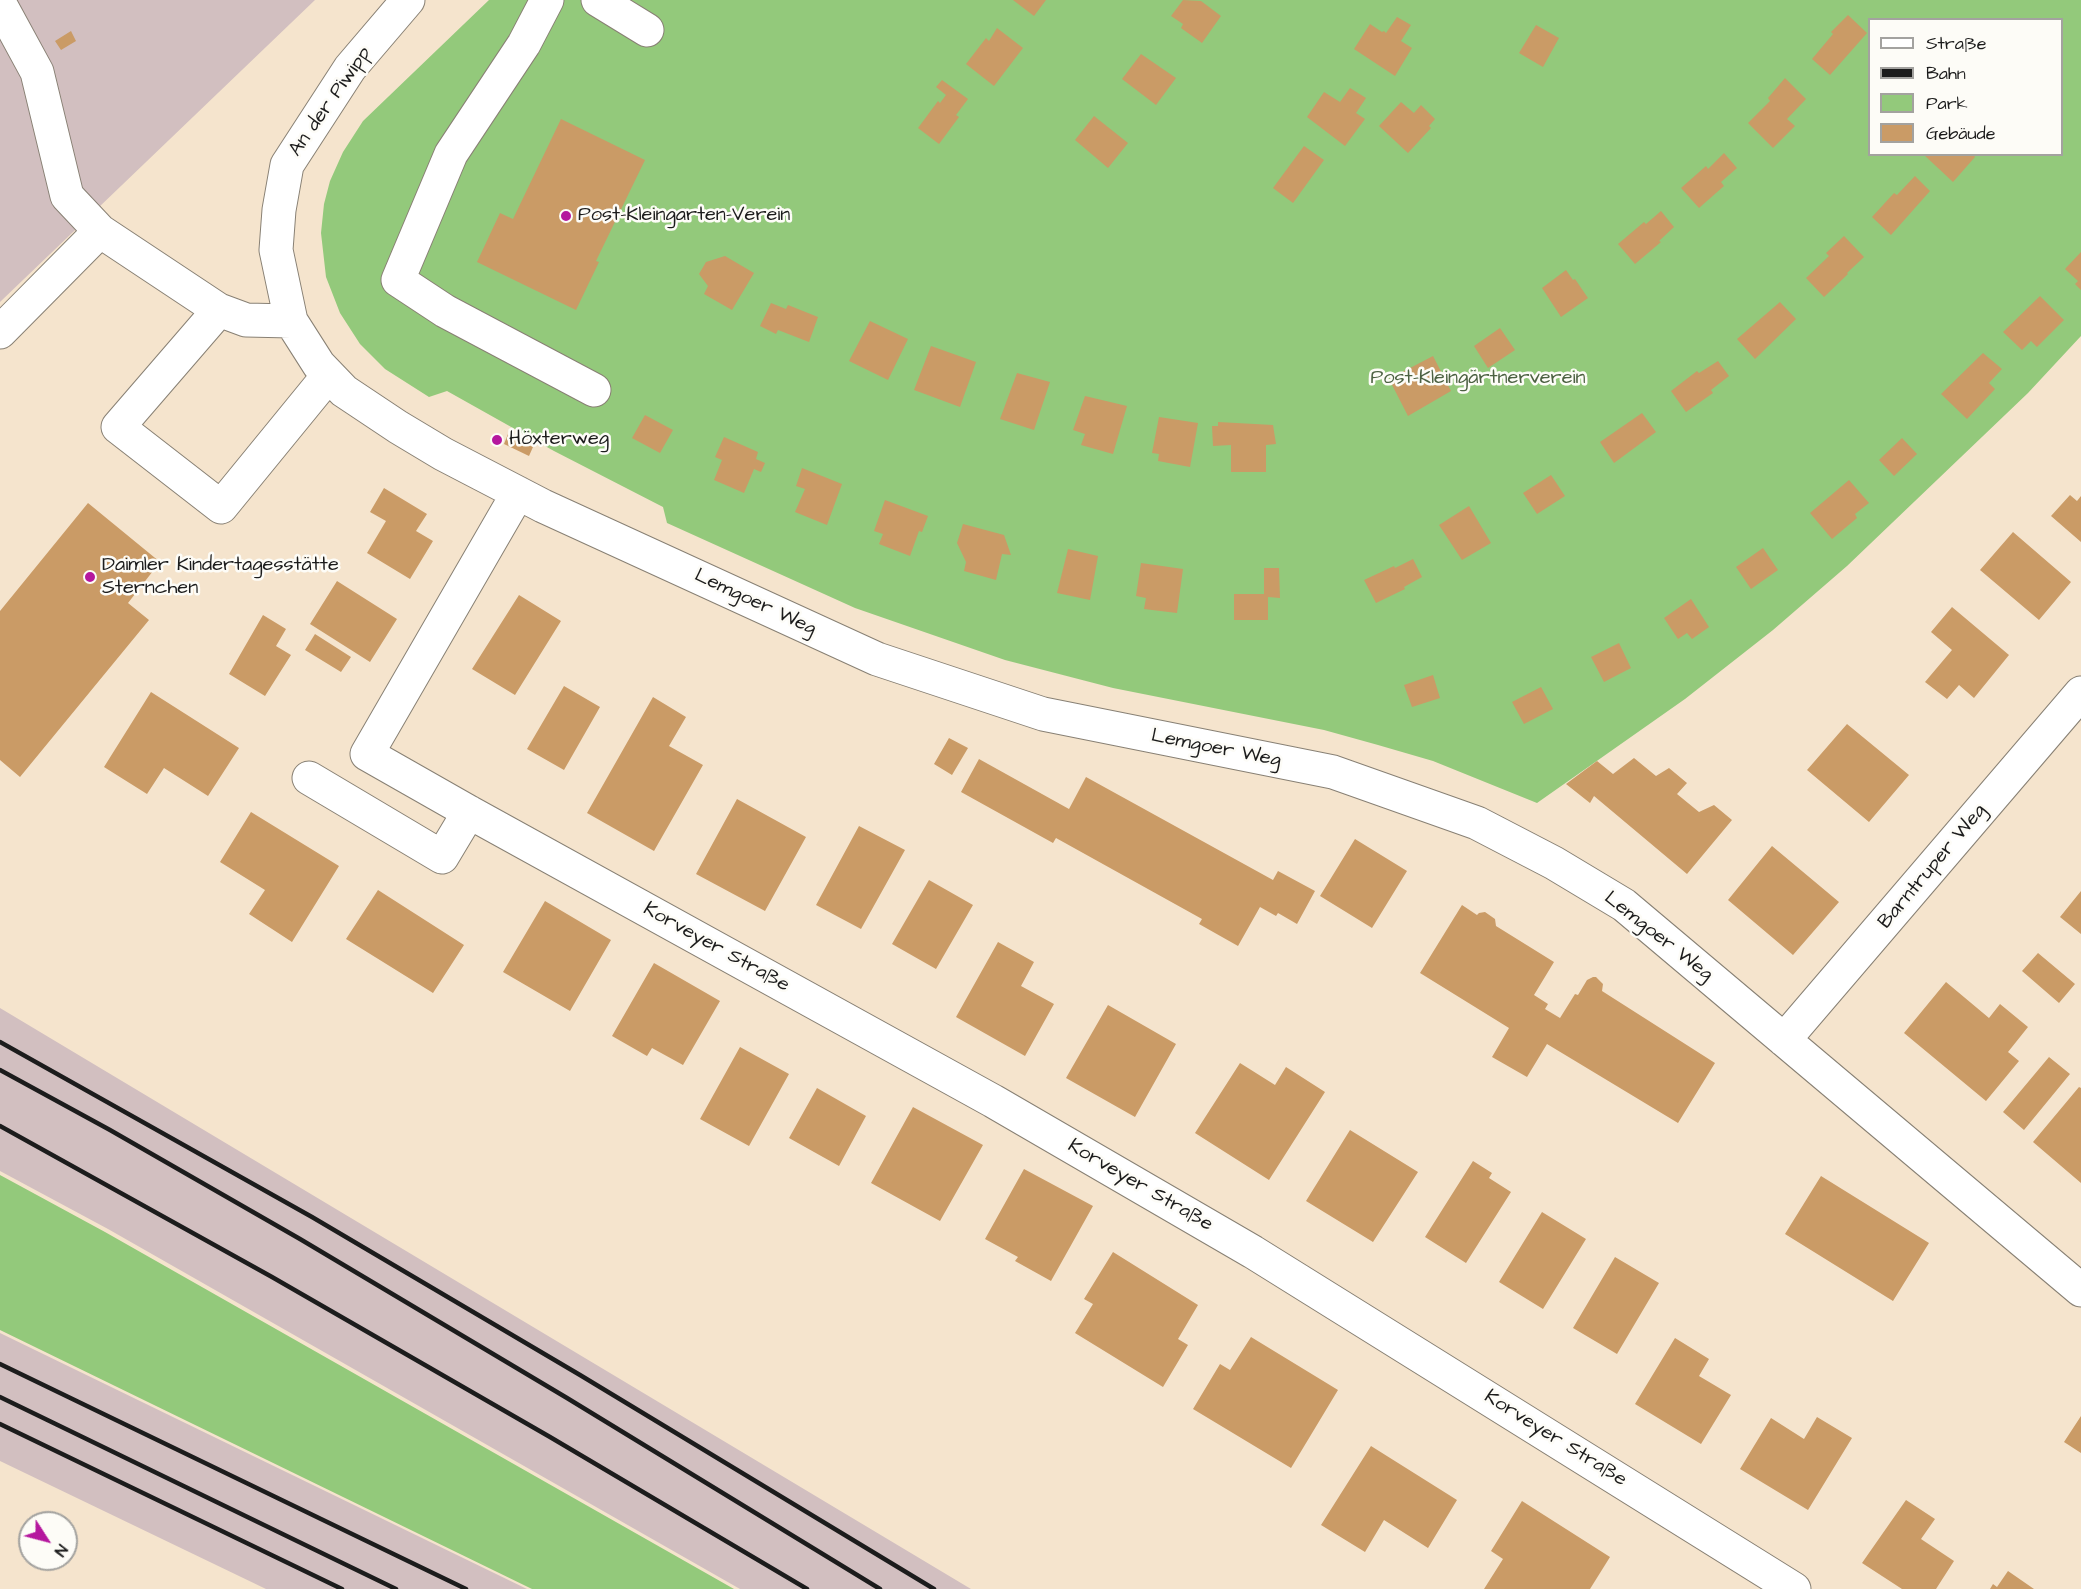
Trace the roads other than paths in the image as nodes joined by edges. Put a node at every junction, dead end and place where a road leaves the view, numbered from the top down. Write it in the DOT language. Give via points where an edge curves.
graph roads {
  1 [pos="408,0"];
  2 [pos="547,0"];
  3 [pos="598,0"];
  4 [pos="0,4"];
  5 [pos="647,30"];
  6 [pos="100,231"];
  7 [pos="219,310"];
  8 [pos="291,321"];
  9 [pos="0,332"];
  10 [pos="328,376"];
  11 [pos="594,390"];
  12 [pos="518,493"];
  13 [pos="2081,693"];
  14 [pos="367,754"];
  15 [pos="309,778"];
  16 [pos="342,798"];
  17 [pos="469,812"];
  18 [pos="1784,1040"];
  19 [pos="2081,1290"];
  20 [pos="1794,1589"];
  1 -- 8 [label="street, An der Piwipp" via="350,68 287,165 276,250"];
  2 -- 11 [label="street" via="524,45 451,154 398,280 445,311"];
  3 -- 5 [label="street"];
  4 -- 6 [label="street" via="37,72 67,196"];
  6 -- 7 [label="street"];
  6 -- 9 [label="street"];
  7 -- 8 [label="street" via="246,320"];
  7 -- 10 [label="street" via="118,427 221,507"];
  8 -- 10 [label="street, Lemgoer Weg"];
  10 -- 12 [label="street, Lemgoer Weg" via="398,427"];
  12 -- 14 [label="street"];
  12 -- 18 [label="street, Lemgoer Weg" via="877,659 1043,714 1333,772 1477,823 1624,905"];
  13 -- 18 [label="street, Barntruper Weg"];
  14 -- 16 [label="street"];
  14 -- 17 [label="street, Korveyer Straße"];
  15 -- 16 [label="street"];
  16 -- 17 [label="street" via="442,857"];
  17 -- 20 [label="street, Korveyer Straße" via="993,1101 1243,1246"];
  18 -- 19 [label="street, Lemgoer Weg"];
}
